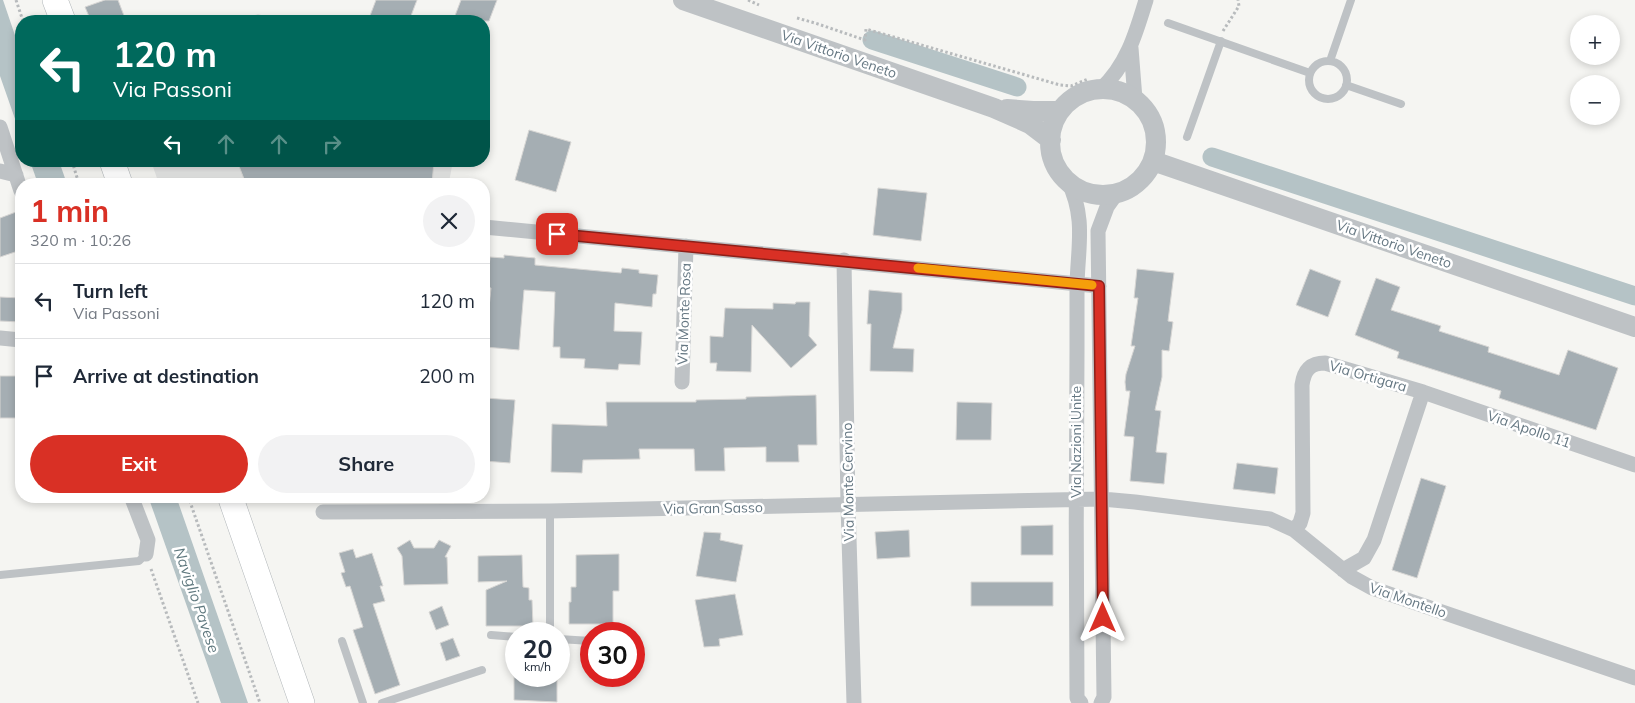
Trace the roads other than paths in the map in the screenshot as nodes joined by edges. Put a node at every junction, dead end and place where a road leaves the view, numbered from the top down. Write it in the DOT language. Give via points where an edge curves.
graph roads {
  1 [pos="55,0"];
  2 [pos="683,0"];
  3 [pos="1146,0"];
  4 [pos="1352,0"];
  5 [pos="61,15"];
  6 [pos="1168,23"];
  7 [pos="1219,40"];
  8 [pos="1131,46"];
  9 [pos="1330,61"];
  10 [pos="1310,73"];
  11 [pos="1097,83"];
  12 [pos="1346,85"];
  13 [pos="1134,99"];
  14 [pos="1401,104"];
  15 [pos="994,108"];
  16 [pos="1060,111"];
  17 [pos="0,127"];
  18 [pos="1187,137"];
  19 [pos="1051,140"];
  20 [pos="1153,161"];
  21 [pos="0,171"];
  22 [pos="16,175"];
  23 [pos="17,178"];
  24 [pos="1068,181"];
  25 [pos="1117,193"];
  26 [pos="490,228"];
  27 [pos="686,246"];
  28 [pos="844,260"];
  29 [pos="1077,284"];
  30 [pos="1099,286"];
  31 [pos="1635,327"];
  32 [pos="0,338"];
  33 [pos="15,339"];
  34 [pos="682,382"];
  35 [pos="1423,392"];
  36 [pos="1635,465"];
  37 [pos="1102,499"];
  38 [pos="1076,500"];
  39 [pos="134,503"];
  40 [pos="232,503"];
  41 [pos="848,505"];
  42 [pos="550,511"];
  43 [pos="323,512"];
  44 [pos="1294,530"];
  45 [pos="146,554"];
  46 [pos="1343,570"];
  47 [pos="0,575"];
  48 [pos="550,622"];
  49 [pos="491,635"];
  50 [pos="505,636"];
  51 [pos="342,642"];
  52 [pos="482,670"];
  53 [pos="1635,678"];
  54 [pos="302,703"];
  55 [pos="363,703"];
  56 [pos="382,703"];
  57 [pos="854,703"];
  58 [pos="1081,703"];
  59 [pos="1101,703"];
  1 -- 5 [label="main road"];
  2 -- 15 [label="street, Via Vittorio Veneto"];
  3 -- 8 [label="street"];
  4 -- 9 [label="lane"];
  6 -- 7 [label="lane"];
  7 -- 10 [label="lane"];
  7 -- 18 [label="lane"];
  8 -- 11 [label="street" via="1111,80"];
  8 -- 13 [label="street"];
  9 -- 10 [label="lane" via="1318,64"];
  9 -- 12 [label="lane" via="1344,69"];
  10 -- 12 [label="lane" via="1310,85 1322,98 1334,98"];
  11 -- 13 [label="street"];
  11 -- 16 [label="street"];
  12 -- 14 [label="lane"];
  13 -- 20 [label="street" via="1147,111 1154,127"];
  15 -- 16 [label="street, Via Vittorio Veneto"];
  15 -- 19 [label="street, Via Vittorio Veneto" via="1030,124"];
  16 -- 19 [label="street" via="1053,125"];
  17 -- 22 [label="street"];
  19 -- 24 [label="street" via="1052,156"];
  20 -- 25 [label="street" via="1144,176"];
  20 -- 31 [label="street, Via Vittorio Veneto"];
  21 -- 22 [label="street"];
  22 -- 23 [label="street"];
  24 -- 25 [label="street" via="1083,191 1100,195"];
  24 -- 29 [label="street, Via Nazioni Unite" via="1078,207 1080,229"];
  25 -- 30 [label="street, Via Nazioni Unite" via="1107,207 1098,231"];
  26 -- 27 [label="street"];
  27 -- 28 [label="street"];
  27 -- 34 [label="street, Via Monte Rosa"];
  28 -- 29 [label="street"];
  28 -- 41 [label="street, Via Monte Cervino"];
  29 -- 30 [label="street"];
  29 -- 38 [label="street, Via Nazioni Unite"];
  30 -- 37 [label="street, Via Nazioni Unite"];
  32 -- 33 [label="street"];
  35 -- 36 [label="street, Via Apollo 11"];
  35 -- 44 [label="street, Via Ortigara" via="1325,363 1309,368 1302,385 1303,513"];
  35 -- 46 [label="street, Via Ortigara" via="1374,540 1364,558"];
  37 -- 38 [label="street, Via Gran Sasso"];
  37 -- 44 [label="street, Via Montello" via="1263,518"];
  37 -- 59 [label="street, Via Nazioni Unite" via="1104,697"];
  38 -- 41 [label="street, Via Gran Sasso"];
  38 -- 58 [label="street, Via Nazioni Unite" via="1077,698"];
  39 -- 45 [label="street" via="148,540"];
  40 -- 54 [label="main road"];
  41 -- 42 [label="street, Via Gran Sasso"];
  41 -- 57 [label="street, Via Monte Cervino"];
  42 -- 43 [label="street, Via Gran Sasso"];
  42 -- 48 [label="lane"];
  44 -- 46 [label="street, Via Montello"];
  45 -- 47 [label="lane" via="138,561"];
  46 -- 53 [label="street, Via Montello" via="1372,588"];
  49 -- 50 [label="lane"];
  51 -- 55 [label="lane"];
  52 -- 56 [label="lane"];
}
